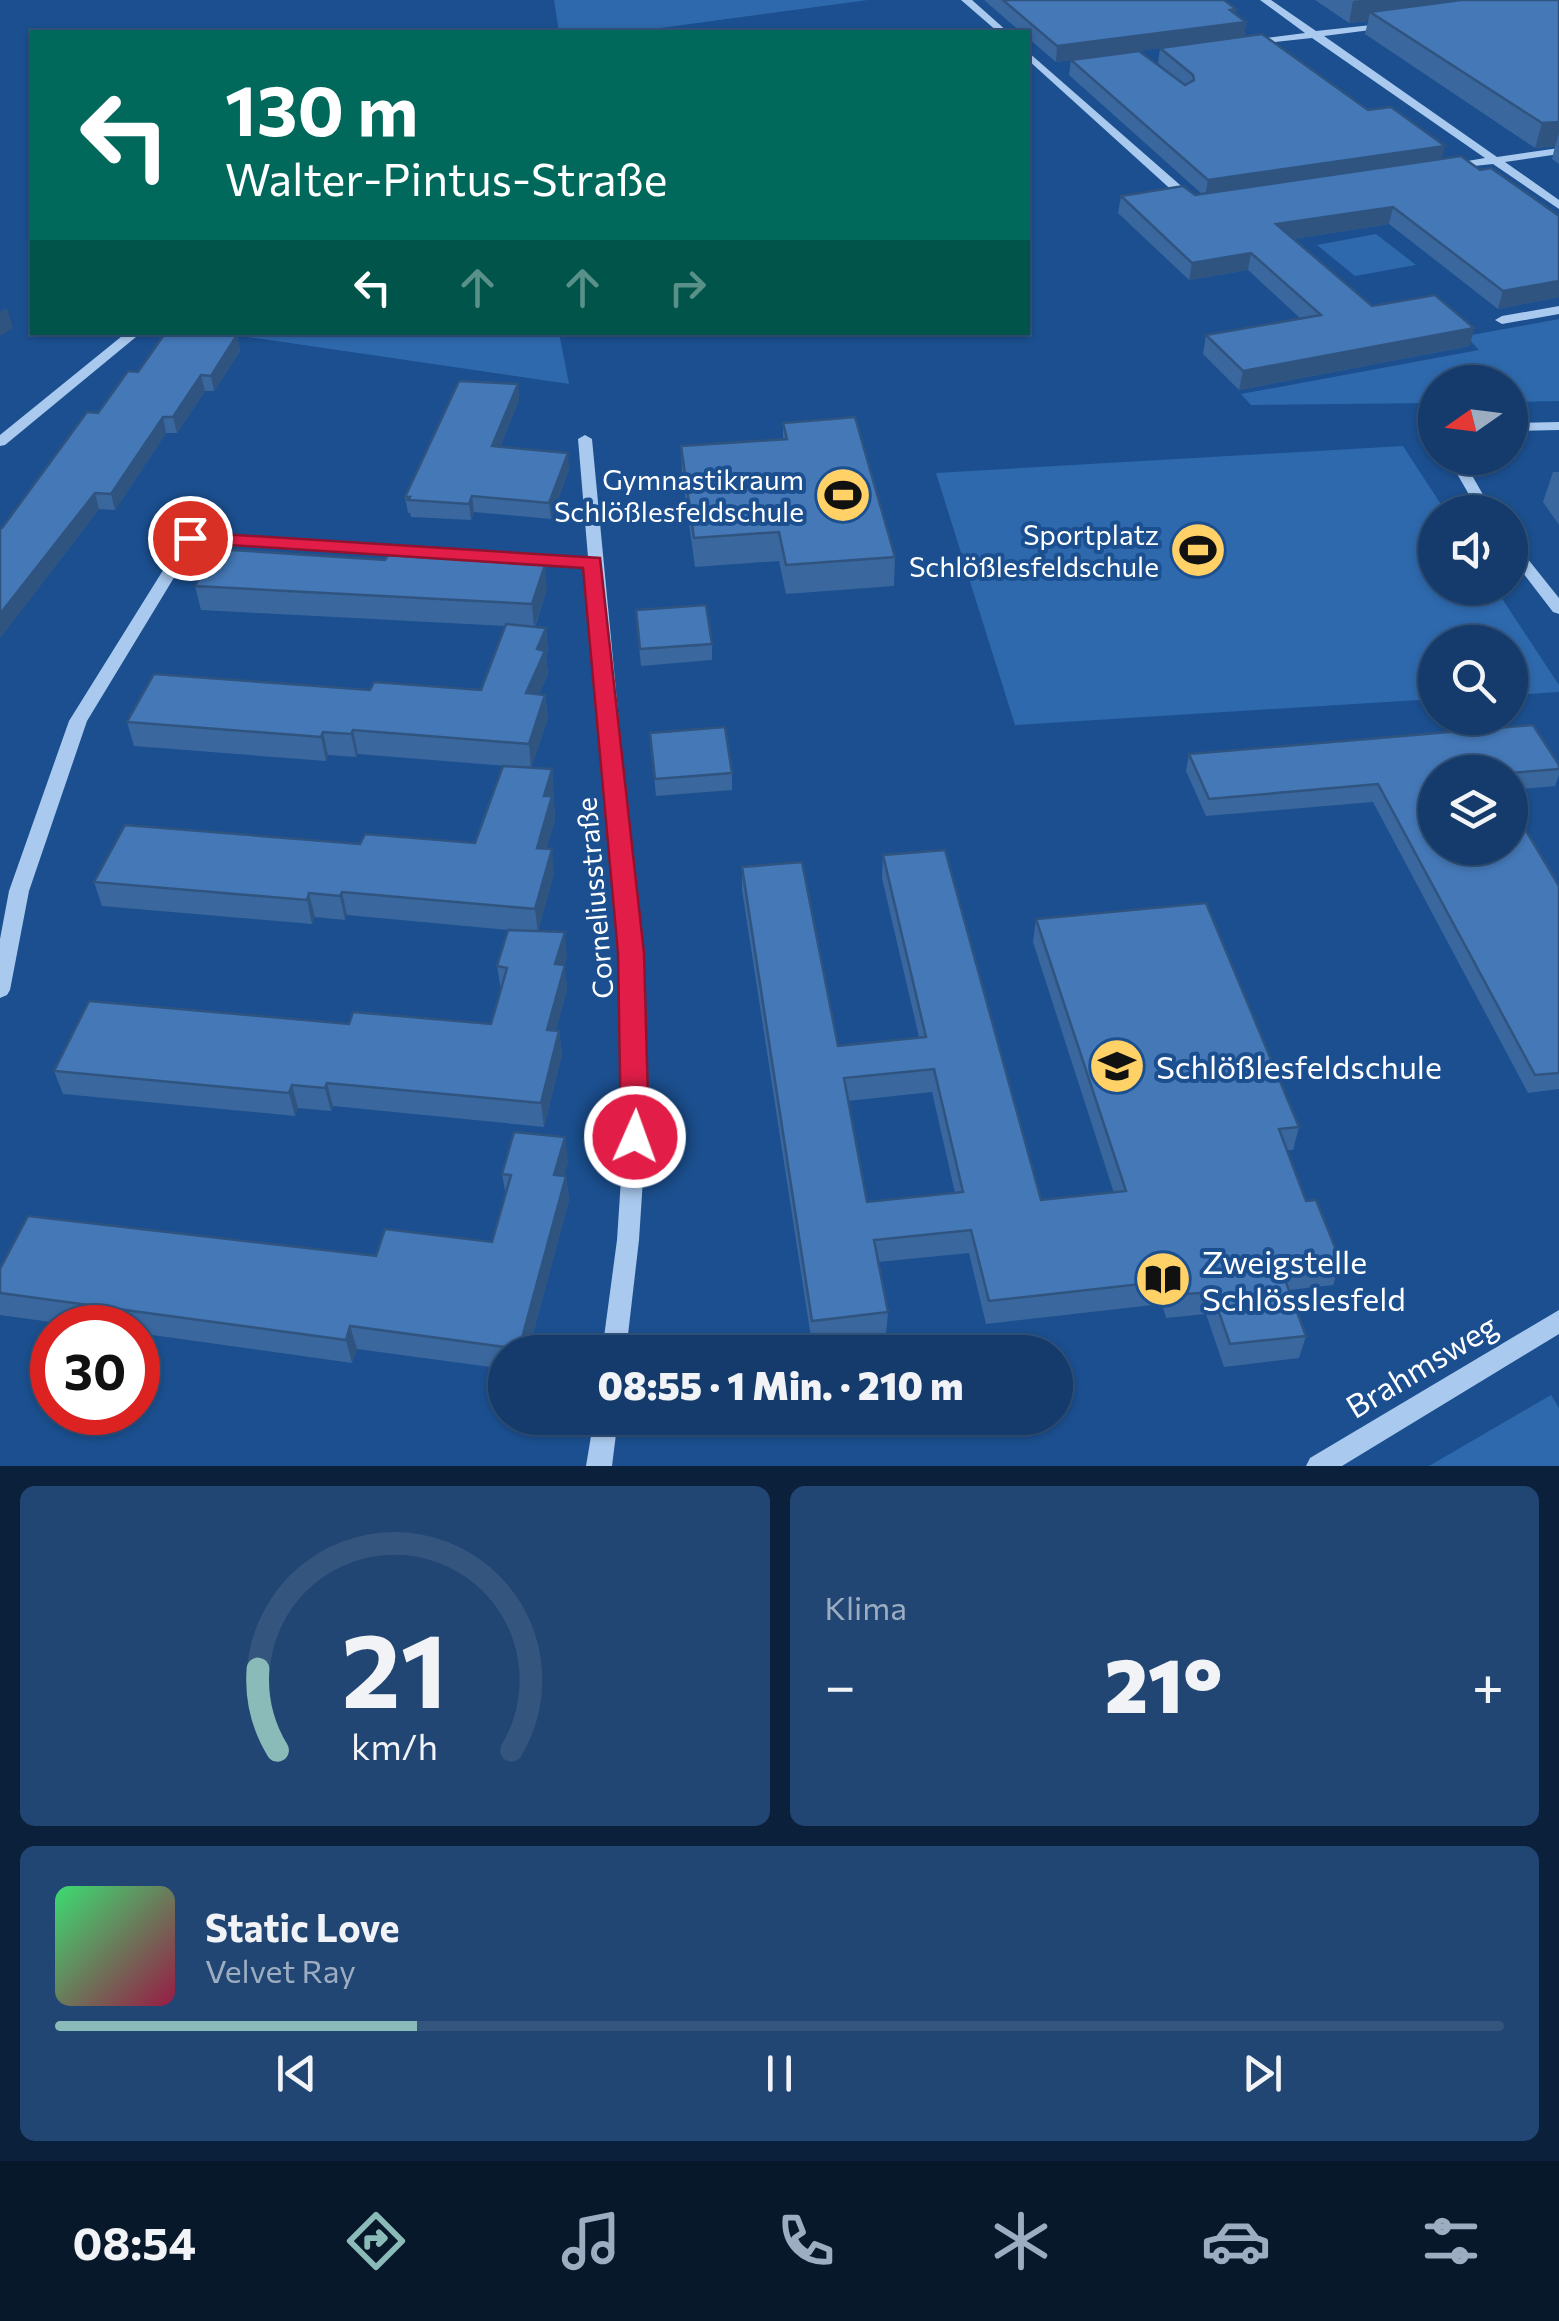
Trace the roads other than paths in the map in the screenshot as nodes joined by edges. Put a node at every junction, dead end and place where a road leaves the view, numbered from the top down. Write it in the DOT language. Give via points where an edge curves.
graph roads {
  1 [pos="966,0"];
  2 [pos="1265,0"];
  3 [pos="1401,23"];
  4 [pos="1000,30"];
  5 [pos="1315,35"];
  6 [pos="1231,46"];
  7 [pos="1030,57"];
  8 [pos="1064,68"];
  9 [pos="1045,70"];
  10 [pos="1559,150"];
  11 [pos="1494,160"];
  12 [pos="1425,171"];
  13 [pos="1215,202"];
  14 [pos="1559,205"];
  15 [pos="1559,310"];
  16 [pos="1502,320"];
  17 [pos="132,335"];
  18 [pos="1559,426"];
  19 [pos="1528,427"];
  20 [pos="584,440"];
  21 [pos="0,442"];
  22 [pos="593,562"];
  23 [pos="1528,569"];
  24 [pos="1559,609"];
  25 [pos="0,990"];
  26 [pos="1559,1321"];
  27 [pos="616,1335"];
  28 [pos="604,1435"];
  29 [pos="599,1466"];
  30 [pos="1318,1466"];
  1 -- 4 [label="street"];
  2 -- 5 [label="street"];
  3 -- 5 [label="street"];
  5 -- 6 [label="street"];
  5 -- 11 [label="street"];
  7 -- 9 [label="street"];
  8 -- 9 [label="street"];
  9 -- 13 [label="street" via="1196,205"];
  10 -- 11 [label="street"];
  11 -- 12 [label="street"];
  11 -- 14 [label="street"];
  15 -- 16 [label="street"];
  17 -- 21 [label="street"];
  18 -- 19 [label="street"];
  20 -- 22 [label="street, Corneliusstraße"];
  22 -- 25 [label="street" via="190,538 78,721 18,891"];
  22 -- 27 [label="street, Corneliusstraße" via="631,953 637,1103"];
  23 -- 24 [label="street"];
  26 -- 30 [label="street, Brahmsweg"];
  28 -- 29 [label="street"];
}
